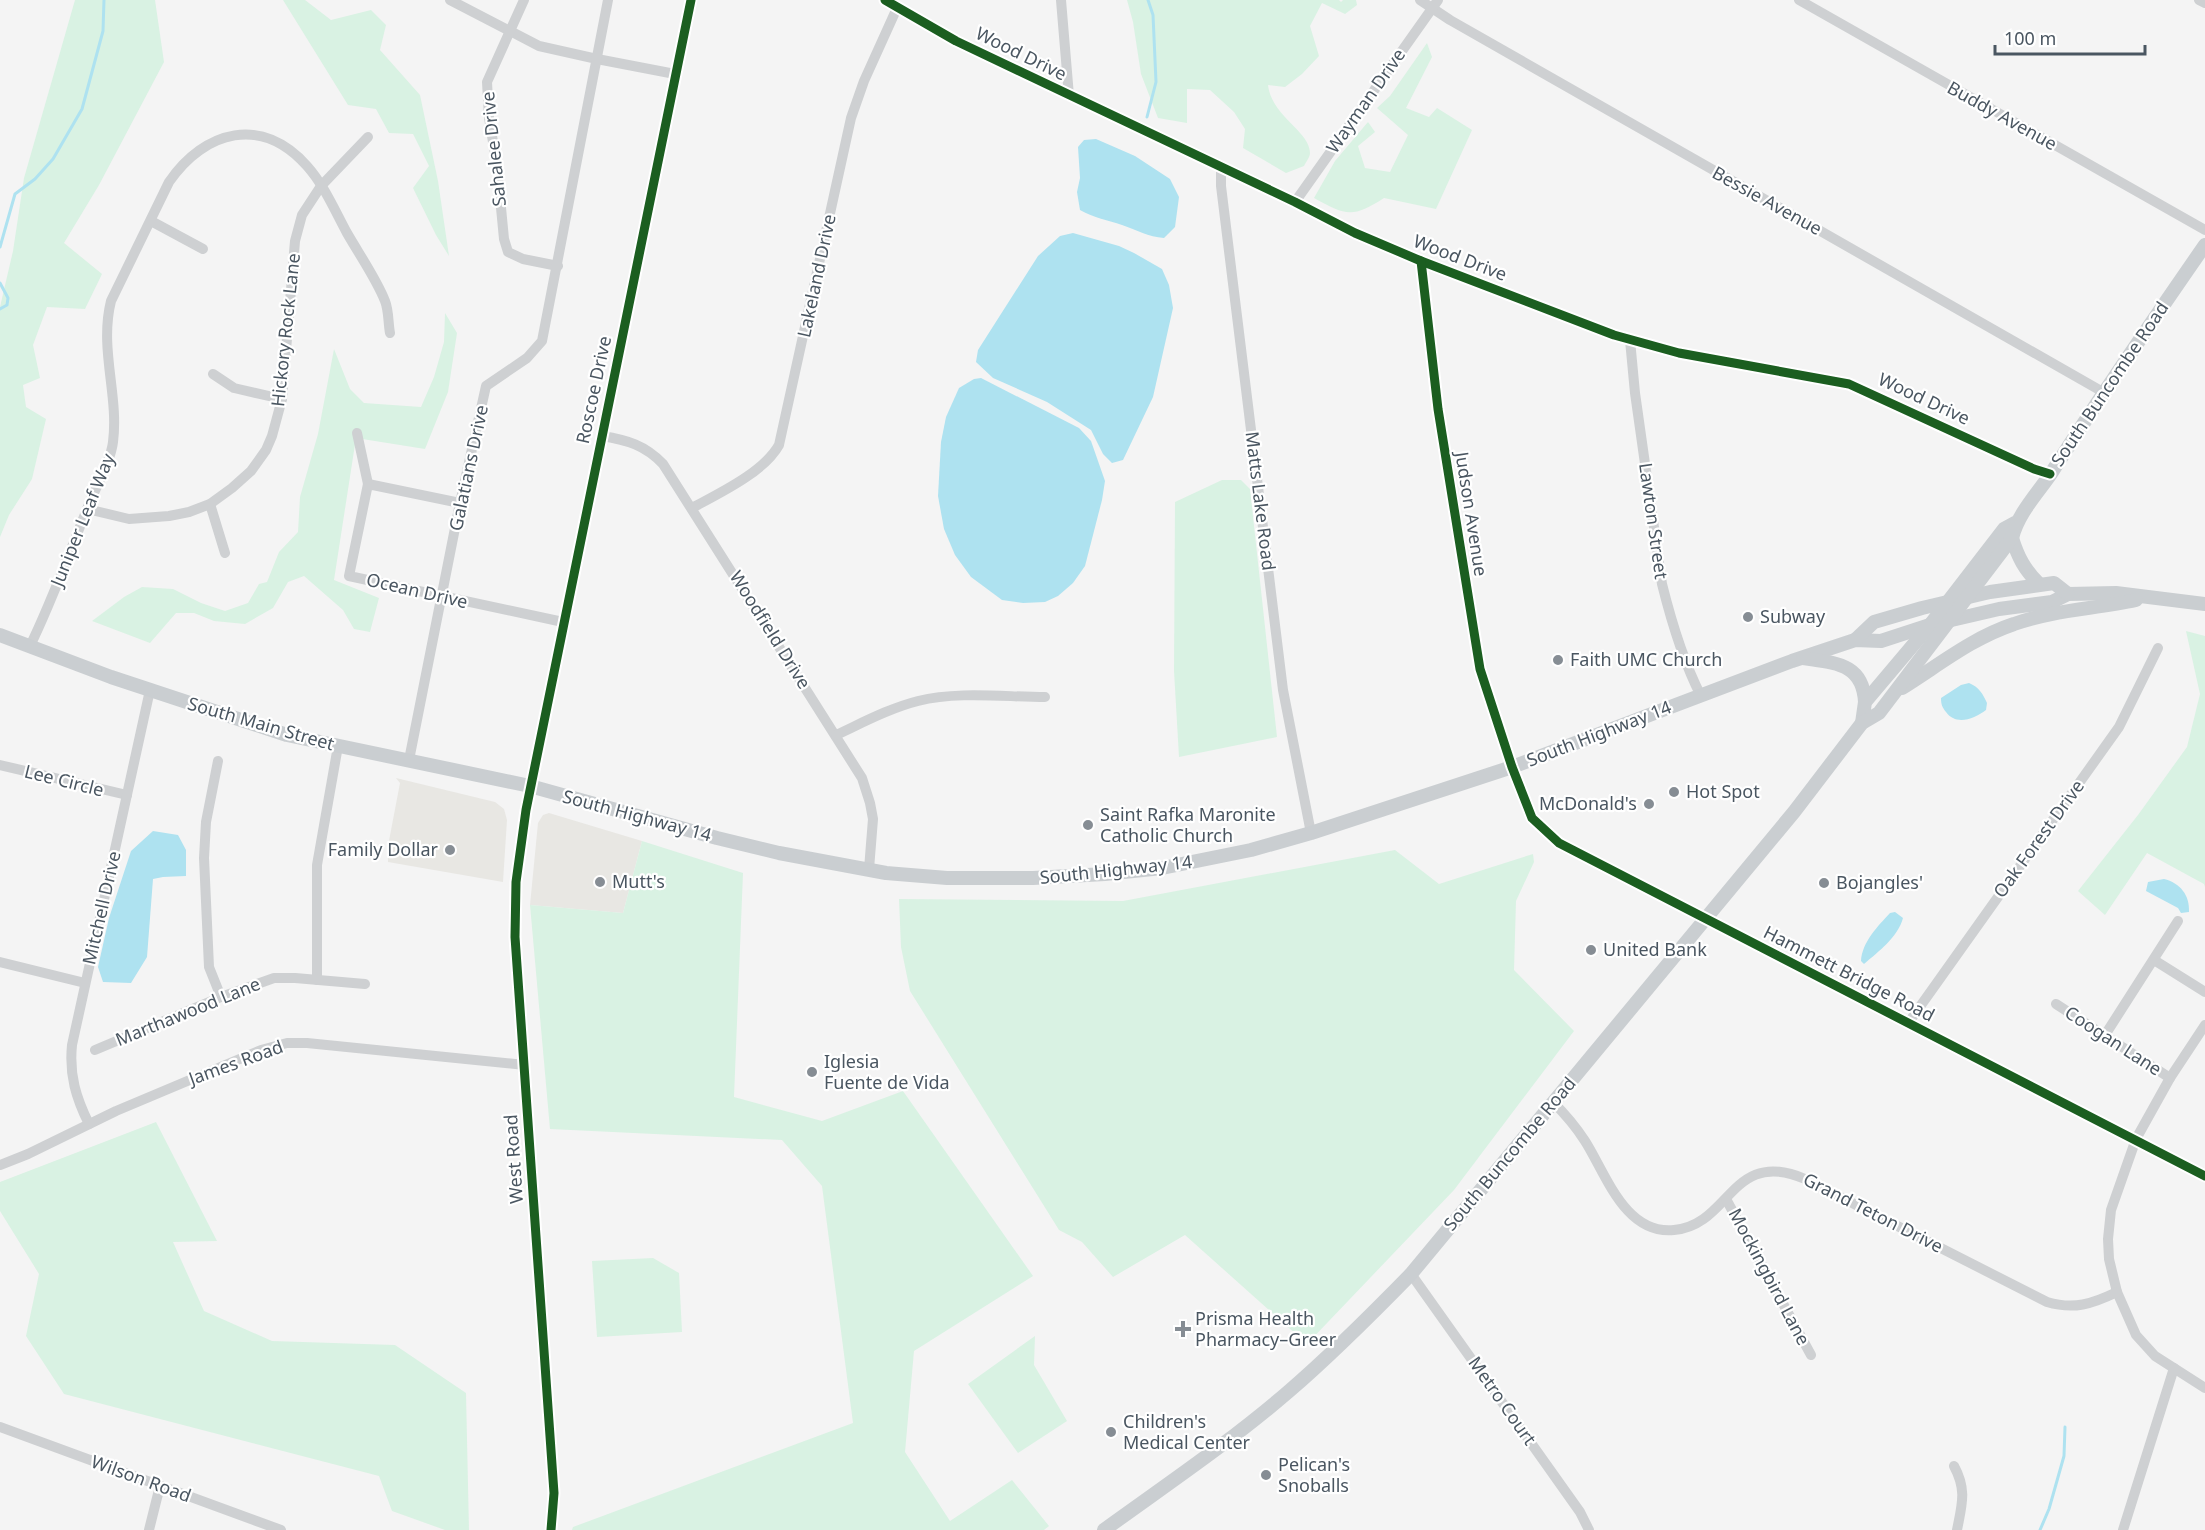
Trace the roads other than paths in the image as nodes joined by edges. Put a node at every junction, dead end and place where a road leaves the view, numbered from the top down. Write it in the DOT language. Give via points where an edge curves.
graph roads {
  1 [pos="450,0"];
  2 [pos="524,0"];
  3 [pos="608,0"];
  4 [pos="691,0"];
  5 [pos="886,0"];
  6 [pos="1061,0"];
  7 [pos="1420,0"];
  8 [pos="1799,0"];
  9 [pos="2199,0"];
  10 [pos="2205,3"];
  11 [pos="1435,4"];
  12 [pos="897,8"];
  13 [pos="510,29"];
  14 [pos="597,60"];
  15 [pos="675,74"];
  16 [pos="1069,96"];
  17 [pos="368,137"];
  18 [pos="1221,168"];
  19 [pos="321,186"];
  20 [pos="1295,202"];
  21 [pos="151,221"];
  22 [pos="2205,230"];
  23 [pos="2205,245"];
  24 [pos="203,249"];
  25 [pos="1421,261"];
  26 [pos="558,266"];
  27 [pos="390,333"];
  28 [pos="1630,340"];
  29 [pos="213,374"];
  30 [pos="2103,392"];
  31 [pos="282,399"];
  32 [pos="357,433"];
  33 [pos="602,436"];
  34 [pos="2050,474"];
  35 [pos="368,484"];
  36 [pos="460,503"];
  37 [pos="210,504"];
  38 [pos="692,508"];
  39 [pos="87,509"];
  40 [pos="2015,524"];
  41 [pos="2012,538"];
  42 [pos="225,553"];
  43 [pos="2039,584"];
  44 [pos="2068,594"];
  45 [pos="1967,596"];
  46 [pos="443,597"];
  47 [pos="2149,597"];
  48 [pos="1949,601"];
  49 [pos="2205,604"];
  50 [pos="1949,621"];
  51 [pos="562,622"];
  52 [pos="1930,625"];
  53 [pos="0,635"];
  54 [pos="1855,640"];
  55 [pos="30,646"];
  56 [pos="2158,648"];
  57 [pos="1801,658"];
  58 [pos="150,690"];
  59 [pos="1895,692"];
  60 [pos="1045,696"];
  61 [pos="1701,696"];
  62 [pos="1865,702"];
  63 [pos="1862,723"];
  64 [pos="836,735"];
  65 [pos="338,746"];
  66 [pos="218,760"];
  67 [pos="409,760"];
  68 [pos="0,765"];
  69 [pos="1512,767"];
  70 [pos="530,786"];
  71 [pos="127,795"];
  72 [pos="1311,833"];
  73 [pos="869,869"];
  74 [pos="1706,919"];
  75 [pos="2178,921"];
  76 [pos="2154,960"];
  77 [pos="0,962"];
  78 [pos="317,980"];
  79 [pos="85,983"];
  80 [pos="365,984"];
  81 [pos="2205,992"];
  82 [pos="221,997"];
  83 [pos="2056,1004"];
  84 [pos="1909,1022"];
  85 [pos="2205,1025"];
  86 [pos="2104,1035"];
  87 [pos="95,1050"];
  88 [pos="525,1065"];
  89 [pos="2170,1078"];
  90 [pos="1553,1102"];
  91 [pos="89,1124"];
  92 [pos="2136,1138"];
  93 [pos="0,1165"];
  94 [pos="2205,1176"];
  95 [pos="1726,1199"];
  96 [pos="1410,1275"];
  97 [pos="2117,1292"];
  98 [pos="1811,1355"];
  99 [pos="2174,1368"];
  100 [pos="2205,1388"];
  101 [pos="0,1427"];
  102 [pos="1954,1466"];
  103 [pos="160,1486"];
  104 [pos="149,1530"];
  105 [pos="281,1530"];
  106 [pos="550,1530"];
  107 [pos="1104,1530"];
  108 [pos="1590,1530"];
  109 [pos="1957,1530"];
  110 [pos="2123,1530"];
  1 -- 13 [label="street"];
  2 -- 13 [label="street, Sahalee Drive"];
  3 -- 14 [label="street, Galatians Drive"];
  4 -- 15 [label="street, Roscoe Drive"];
  5 -- 12 [label="street, Wood Drive"];
  6 -- 16 [label="street"];
  7 -- 11 [label="street, Bessie Avenue"];
  8 -- 22 [label="street, Buddy Avenue"];
  9 -- 10 [label="street"];
  11 -- 20 [label="street, Wayman Drive"];
  11 -- 30 [label="street, Bessie Avenue" via="1490,44"];
  12 -- 16 [label="street, Wood Drive"];
  12 -- 38 [label="street, Lakeland Drive" via="851,118 779,445 760,467"];
  13 -- 14 [label="street" via="539,46"];
  13 -- 26 [label="street, Sahalee Drive" via="487,82 504,239 508,252"];
  14 -- 15 [label="street"];
  14 -- 26 [label="street, Galatians Drive"];
  15 -- 33 [label="street, Roscoe Drive"];
  16 -- 18 [label="street, Wood Drive"];
  17 -- 19 [label="street, Hickory Rock Lane"];
  18 -- 20 [label="street, Wood Drive"];
  18 -- 72 [label="street, Matts Lake Road" via="1283,690"];
  19 -- 21 [label="street, Juniper Leaf Way" via="308,166 286,146 255,135 233,135 208,144 179,168"];
  19 -- 27 [label="street, Juniper Leaf Way" via="386,302"];
  19 -- 31 [label="street, Hickory Rock Lane" via="302,215 295,241"];
  20 -- 25 [label="street, Wood Drive"];
  21 -- 24 [label="street"];
  21 -- 39 [label="street, Juniper Leaf Way" via="117,286 106,319 115,415 113,446"];
  23 -- 30 [label="main road, South Buncombe Road"];
  25 -- 28 [label="street, Wood Drive"];
  25 -- 69 [label="street, Judson Avenue" via="1437,397 1475,646"];
  26 -- 36 [label="street, Galatians Drive" via="542,341 527,358 486,386"];
  28 -- 34 [label="street, Wood Drive" via="1679,353 1849,384"];
  28 -- 61 [label="street, Lawton Street" via="1662,584"];
  29 -- 31 [label="street" via="234,388"];
  30 -- 34 [label="main road, South Buncombe Road"];
  31 -- 37 [label="street, Hickory Rock Lane" via="272,436 261,457 251,471"];
  32 -- 35 [label="street"];
  33 -- 38 [label="street, Woodfield Drive" via="634,442 653,453"];
  33 -- 51 [label="street, Roscoe Drive"];
  34 -- 40 [label="main road, South Buncombe Road"];
  35 -- 36 [label="street"];
  35 -- 46 [label="street, Ocean Drive" via="349,576"];
  36 -- 46 [label="street, Galatians Drive"];
  37 -- 39 [label="street, Hickory Rock Lane" via="169,516 129,519"];
  37 -- 42 [label="street"];
  38 -- 64 [label="street, Woodfield Drive"];
  39 -- 55 [label="street, Juniper Leaf Way"];
  40 -- 41 [label="main road, South Buncombe Road"];
  40 -- 48 [label="main road, South Buncombe Road" via="2004,529"];
  41 -- 43 [label="main road" via="2023,567"];
  41 -- 45 [label="main road, South Buncombe Road"];
  43 -- 44 [label="main road, South Highway 14" via="2054,583"];
  43 -- 45 [label="main road, South Highway 14"];
  44 -- 47 [label="main road, South Highway 14"];
  44 -- 50 [label="main road, South Highway 14" via="2052,602"];
  45 -- 48 [label="main road, South Highway 14"];
  45 -- 50 [label="main road, South Buncombe Road"];
  46 -- 51 [label="street, Ocean Drive"];
  46 -- 67 [label="street, Galatians Drive"];
  47 -- 49 [label="main road, South Highway 14"];
  47 -- 59 [label="main road" via="2037,616 2013,624 1984,636"];
  48 -- 52 [label="main road, South Buncombe Road"];
  48 -- 54 [label="main road, South Highway 14" via="1874,622"];
  50 -- 52 [label="main road, South Highway 14"];
  50 -- 59 [label="main road, South Buncombe Road"];
  51 -- 70 [label="street, Roscoe Drive"];
  52 -- 54 [label="main road, South Highway 14" via="1881,641"];
  52 -- 62 [label="main road, South Buncombe Road"];
  53 -- 55 [label="main road, South Main Street"];
  54 -- 57 [label="main road, South Highway 14"];
  55 -- 58 [label="main road, South Main Street"];
  56 -- 84 [label="street, Oak Forest Drive" via="2119,728"];
  57 -- 61 [label="main road, South Highway 14"];
  57 -- 62 [label="main road" via="1850,669 1862,684"];
  58 -- 65 [label="main road, South Main Street" via="240,721"];
  58 -- 71 [label="street, Mitchell Drive"];
  59 -- 63 [label="main road, South Buncombe Road" via="1879,713"];
  60 -- 64 [label="street" via="931,699 904,706"];
  61 -- 69 [label="main road, South Highway 14"];
  62 -- 63 [label="main road, South Buncombe Road"];
  63 -- 74 [label="main road, South Buncombe Road"];
  64 -- 73 [label="street, Woodfield Drive" via="862,778 870,803 873,832"];
  65 -- 67 [label="main road, South Main Street"];
  65 -- 78 [label="street" via="317,865"];
  66 -- 82 [label="street" via="206,822 204,858 209,967"];
  67 -- 70 [label="main road, South Main Street"];
  68 -- 71 [label="street, Lee Circle"];
  69 -- 72 [label="main road, South Highway 14"];
  69 -- 74 [label="street, Hammett Bridge Road" via="1532,818 1559,843"];
  70 -- 73 [label="main road, South Highway 14" via="737,843 833,865"];
  70 -- 88 [label="street, West Road" via="514,904"];
  71 -- 79 [label="street, Mitchell Drive"];
  72 -- 73 [label="main road, South Highway 14" via="1213,859 1105,874 995,879"];
  74 -- 84 [label="street, Hammett Bridge Road"];
  74 -- 90 [label="main road, South Buncombe Road"];
  75 -- 76 [label="street"];
  76 -- 81 [label="street"];
  76 -- 86 [label="street"];
  77 -- 79 [label="street"];
  78 -- 80 [label="street, Marthawood Lane"];
  78 -- 82 [label="street, Marthawood Lane" via="274,978"];
  79 -- 91 [label="street, Mitchell Drive" via="71,1065 75,1092"];
  82 -- 87 [label="street, Marthawood Lane"];
  83 -- 86 [label="street, Coogan Lane"];
  84 -- 92 [label="street, Hammett Bridge Road"];
  85 -- 89 [label="street"];
  86 -- 89 [label="street, Coogan Lane"];
  88 -- 91 [label="street, James Road" via="287,1043 261,1050"];
  88 -- 106 [label="street, West Road" via="554,1493"];
  89 -- 92 [label="street"];
  90 -- 95 [label="street, Grand Teton Drive" via="1583,1138 1618,1200 1642,1221 1664,1230 1684,1228 1701,1220"];
  90 -- 96 [label="main road, South Buncombe Road"];
  91 -- 93 [label="street, James Road"];
  92 -- 94 [label="street, Hammett Bridge Road"];
  92 -- 97 [label="street" via="2109,1224 2108,1251"];
  95 -- 97 [label="street, Grand Teton Drive" via="1754,1174 1791,1173 2047,1302 2067,1307 2086,1305"];
  95 -- 98 [label="street, Mockingbird Lane"];
  96 -- 107 [label="main road, South Buncombe Road" via="1286,1393"];
  96 -- 108 [label="street, Metro Court"];
  97 -- 99 [label="street" via="2140,1341"];
  99 -- 100 [label="street"];
  99 -- 110 [label="street"];
  101 -- 103 [label="street, Wilson Road"];
  102 -- 109 [label="street" via="1962,1482 1963,1501"];
  103 -- 104 [label="street"];
  103 -- 105 [label="street, Wilson Road"];
}
